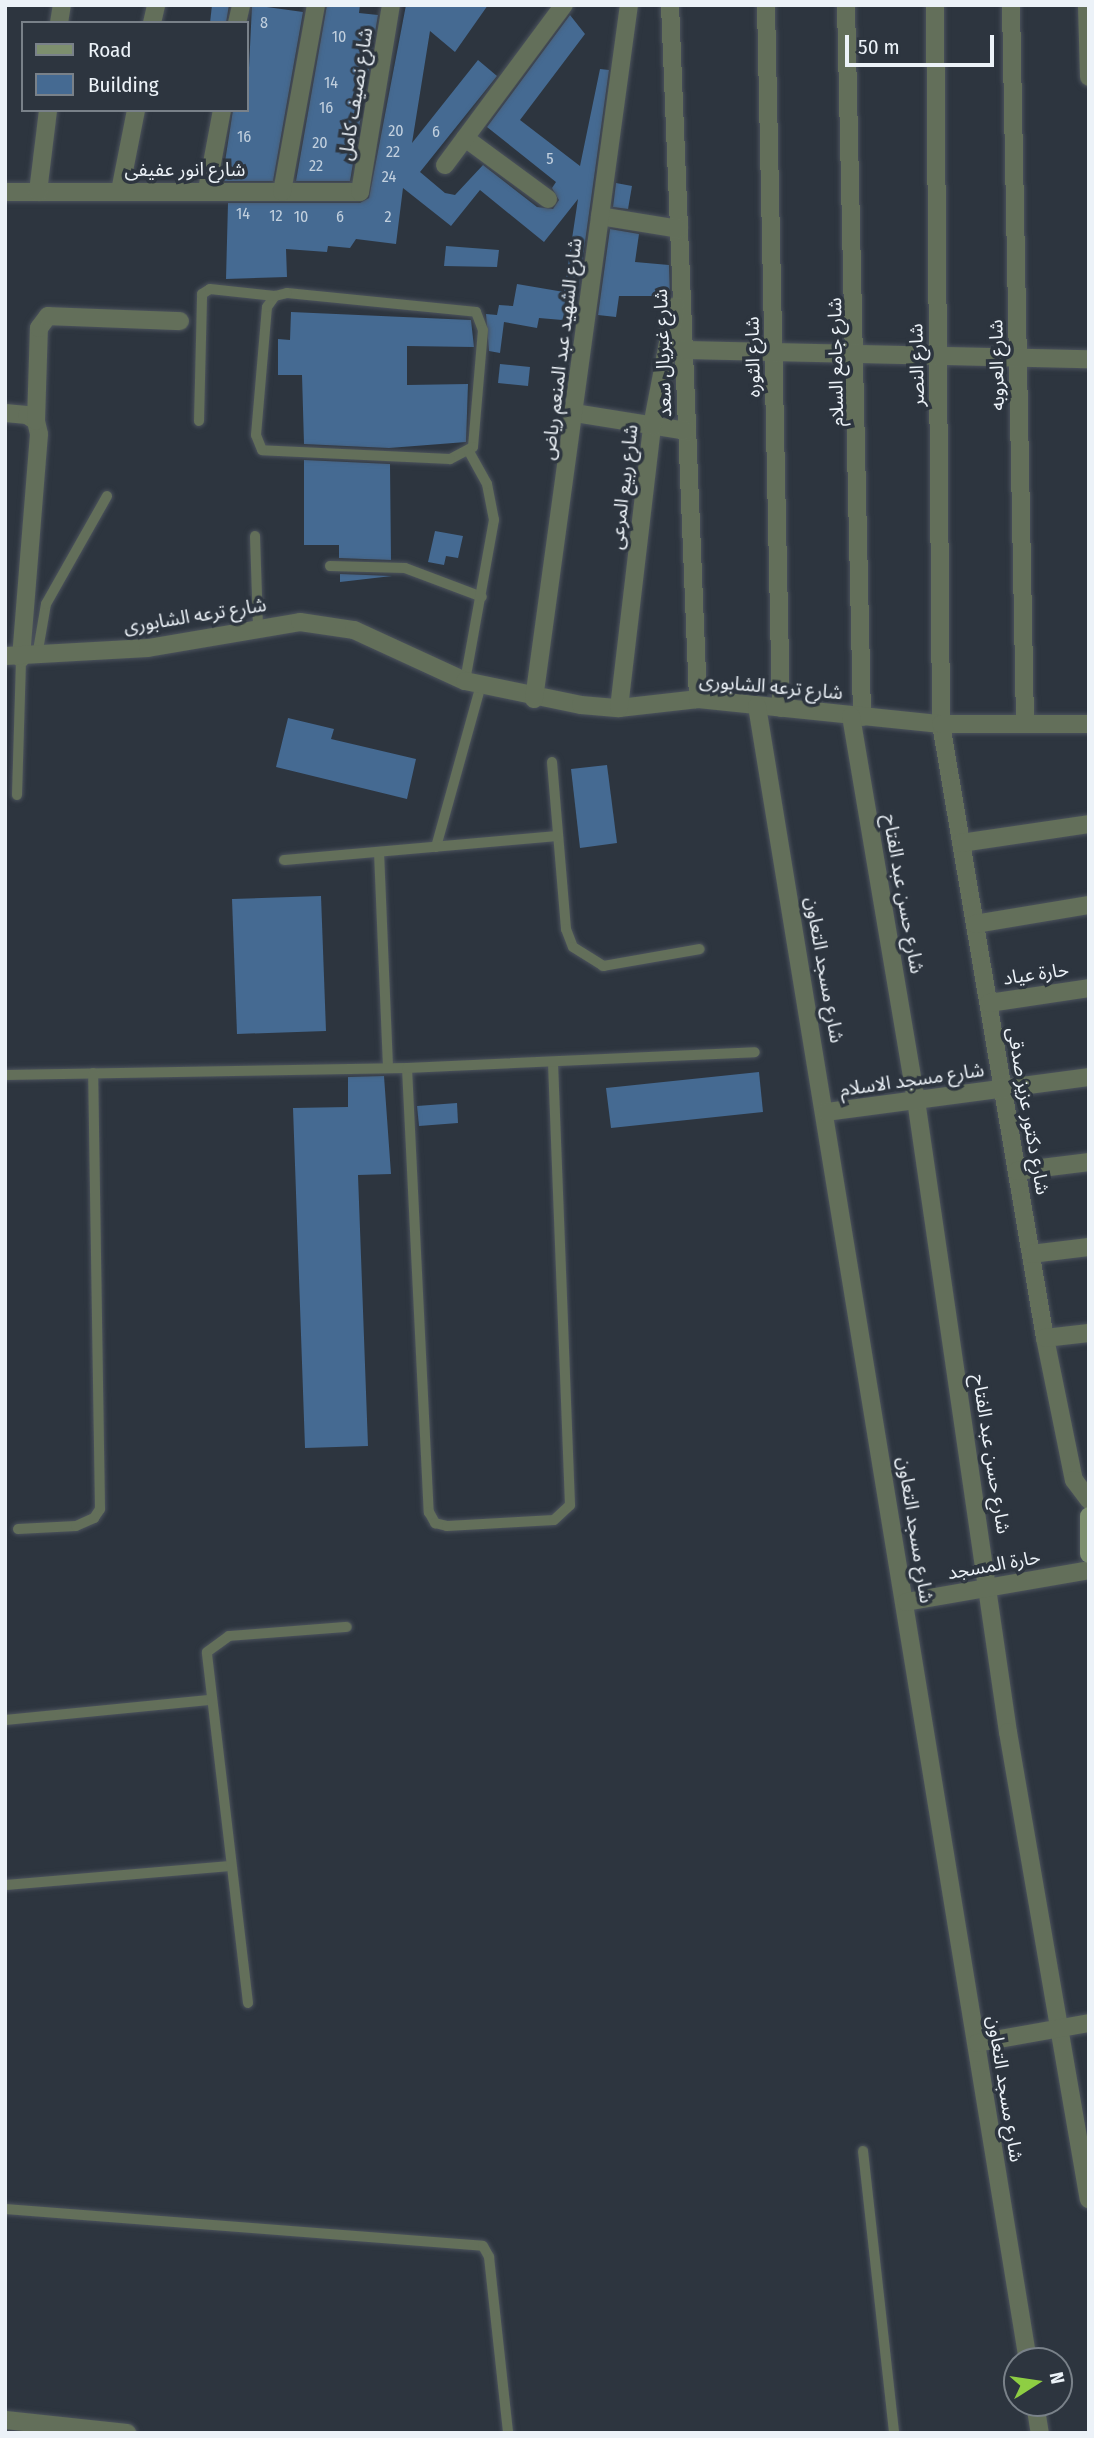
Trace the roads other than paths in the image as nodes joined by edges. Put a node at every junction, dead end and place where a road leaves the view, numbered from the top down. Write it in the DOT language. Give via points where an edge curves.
graph roads {
  1 [pos="316,5"];
  2 [pos="391,5"];
  3 [pos="564,5"];
  4 [pos="670,5"];
  5 [pos="766,5"];
  6 [pos="846,5"];
  7 [pos="935,5"];
  8 [pos="1011,5"];
  9 [pos="1087,5"];
  10 [pos="624,6"];
  11 [pos="1089,77"];
  12 [pos="48,112"];
  13 [pos="136,112"];
  14 [pos="222,112"];
  15 [pos="465,138"];
  16 [pos="445,165"];
  17 [pos="363,188"];
  18 [pos="207,190"];
  19 [pos="120,191"];
  20 [pos="5,192"];
  21 [pos="38,192"];
  22 [pos="282,192"];
  23 [pos="548,199"];
  24 [pos="600,216"];
  25 [pos="679,229"];
  26 [pos="681,274"];
  27 [pos="275,296"];
  28 [pos="180,321"];
  29 [pos="684,349"];
  30 [pos="774,352"];
  31 [pos="857,354"];
  32 [pos="938,356"];
  33 [pos="1018,357"];
  34 [pos="1089,359"];
  35 [pos="5,413"];
  36 [pos="575,414"];
  37 [pos="36,421"];
  38 [pos="199,421"];
  39 [pos="652,426"];
  40 [pos="687,431"];
  41 [pos="469,452"];
  42 [pos="107,496"];
  43 [pos="255,536"];
  44 [pos="330,566"];
  45 [pos="482,597"];
  46 [pos="258,627"];
  47 [pos="21,657"];
  48 [pos="473,683"];
  49 [pos="534,699"];
  50 [pos="698,699"];
  51 [pos="757,706"];
  52 [pos="619,708"];
  53 [pos="781,708"];
  54 [pos="857,716"];
  55 [pos="942,724"];
  56 [pos="1025,724"];
  57 [pos="1089,724"];
  58 [pos="552,762"];
  59 [pos="17,795"];
  60 [pos="1089,824"];
  61 [pos="558,836"];
  62 [pos="961,843"];
  63 [pos="436,847"];
  64 [pos="379,852"];
  65 [pos="284,860"];
  66 [pos="1089,905"];
  67 [pos="975,924"];
  68 [pos="700,949"];
  69 [pos="1089,988"];
  70 [pos="989,1003"];
  71 [pos="755,1052"];
  72 [pos="553,1063"];
  73 [pos="388,1068"];
  74 [pos="407,1068"];
  75 [pos="93,1073"];
  76 [pos="5,1075"];
  77 [pos="1089,1077"];
  78 [pos="1004,1089"];
  79 [pos="916,1100"];
  80 [pos="827,1112"];
  81 [pos="1089,1162"];
  82 [pos="1017,1171"];
  83 [pos="1089,1247"];
  84 [pos="1031,1254"];
  85 [pos="1089,1333"];
  86 [pos="1045,1338"];
  87 [pos="1089,1500"];
  88 [pos="1089,1516"];
  89 [pos="18,1529"];
  90 [pos="1089,1554"];
  91 [pos="1089,1570"];
  92 [pos="990,1587"];
  93 [pos="906,1602"];
  94 [pos="347,1628"];
  95 [pos="209,1700"];
  96 [pos="5,1720"];
  97 [pos="231,1866"];
  98 [pos="5,1885"];
  99 [pos="248,2003"];
  100 [pos="1089,2024"];
  101 [pos="1060,2029"];
  102 [pos="977,2043"];
  103 [pos="863,2151"];
  104 [pos="1089,2199"];
  105 [pos="5,2209"];
  106 [pos="1026,2347"];
  107 [pos="5,2420"];
  108 [pos="127,2433"];
  109 [pos="508,2433"];
  110 [pos="894,2433"];
  1 -- 22 [label="street"];
  2 -- 17 [label="street, شارع نصيف كامل"];
  3 -- 15 [label="street"];
  4 -- 25 [label="street, شارع غبريال سعد"];
  5 -- 30 [label="street, شارع الثوره"];
  6 -- 31 [label="street, شارع جامع السلام"];
  7 -- 32 [label="street, شارع النصر"];
  8 -- 33 [label="street, شارع العروبه"];
  9 -- 11 [label="street"];
  10 -- 24 [label="street, شارع الشهيد عبد المنعم رياض"];
  12 -- 21 [label="street"];
  13 -- 19 [label="street"];
  14 -- 18 [label="street"];
  15 -- 16 [label="street"];
  15 -- 23 [label="street"];
  17 -- 22 [label="street, شارع انور عفيفى" via="354,193"];
  18 -- 19 [label="street, شارع انور عفيفى"];
  18 -- 22 [label="street, شارع انور عفيفى"];
  19 -- 21 [label="street, شارع انور عفيفى"];
  20 -- 21 [label="street, شارع انور عفيفى"];
  24 -- 25 [label="street"];
  24 -- 36 [label="street, شارع الشهيد عبد المنعم رياض"];
  25 -- 26 [label="street, شارع غبريال سعد"];
  26 -- 29 [label="street, شارع غبريال سعد"];
  26 -- 39 [label="street, شارع ربيع المرعى"];
  27 -- 38 [label="lane" via="210,289 202,294"];
  27 -- 41 [label="lane" via="476,312 483,330 477,434"];
  27 -- 41 [label="lane" via="267,307 256,435 262,450 450,459"];
  28 -- 37 [label="street" via="48,316 39,328"];
  29 -- 30 [label="street"];
  29 -- 40 [label="street, شارع غبريال سعد"];
  30 -- 31 [label="street"];
  30 -- 53 [label="street, شارع الثوره"];
  31 -- 32 [label="street"];
  31 -- 54 [label="street, شارع جامع السلام"];
  32 -- 33 [label="street"];
  32 -- 55 [label="street, شارع النصر"];
  33 -- 34 [label="street"];
  33 -- 56 [label="street, شارع العروبه"];
  35 -- 37 [label="street"];
  36 -- 39 [label="street"];
  36 -- 49 [label="street, شارع الشهيد عبد المنعم رياض"];
  37 -- 47 [label="street"];
  39 -- 40 [label="street"];
  39 -- 52 [label="street, شارع ربيع المرعى"];
  40 -- 50 [label="street, شارع غبريال سعد"];
  41 -- 45 [label="lane" via="487,484 494,520"];
  42 -- 47 [label="lane"];
  43 -- 46 [label="lane"];
  44 -- 45 [label="lane" via="405,568"];
  45 -- 48 [label="lane"];
  46 -- 47 [label="street, شارع ترعه الشابورى" via="148,648"];
  46 -- 48 [label="street, شارع ترعه الشابورى" via="300,622 354,630"];
  47 -- 59 [label="lane"];
  48 -- 49 [label="street, شارع ترعه الشابورى"];
  48 -- 63 [label="lane"];
  49 -- 52 [label="street, شارع ترعه الشابورى"];
  50 -- 51 [label="street, شارع ترعه الشابورى"];
  50 -- 52 [label="street, شارع ترعه الشابورى"];
  51 -- 53 [label="street, شارع ترعه الشابورى"];
  51 -- 80 [label="street, شارع مسجد التعاون"];
  53 -- 54 [label="street, شارع ترعه الشابورى"];
  54 -- 55 [label="street, شارع ترعه الشابورى"];
  54 -- 79 [label="street, شارع حسن عبد الفتاح"];
  55 -- 56 [label="street, شارع ترعه الشابورى"];
  55 -- 62 [label="street, شارع دكتور عزيز صدقى"];
  56 -- 57 [label="street, شارع ترعه الشابورى"];
  58 -- 61 [label="lane"];
  60 -- 62 [label="street"];
  61 -- 63 [label="lane"];
  61 -- 68 [label="lane" via="566,929 586,960 603,966"];
  62 -- 67 [label="street, شارع دكتور عزيز صدقى"];
  63 -- 64 [label="lane"];
  64 -- 65 [label="lane"];
  64 -- 73 [label="lane"];
  66 -- 67 [label="street"];
  67 -- 70 [label="street, شارع دكتور عزيز صدقى"];
  69 -- 70 [label="street, حارة عياد"];
  70 -- 78 [label="street, شارع دكتور عزيز صدقى"];
  71 -- 72 [label="lane"];
  72 -- 74 [label="lane"];
  72 -- 74 [label="lane" via="570,1505 554,1520 447,1526 435,1523 429,1512"];
  73 -- 74 [label="lane"];
  73 -- 75 [label="lane"];
  75 -- 76 [label="lane"];
  75 -- 89 [label="lane" via="100,1509 94,1518 76,1526"];
  77 -- 78 [label="street, شارع مسجد الاسلام"];
  78 -- 79 [label="street, شارع مسجد الاسلام"];
  78 -- 82 [label="street, شارع دكتور عزيز صدقى"];
  79 -- 80 [label="street, شارع مسجد الاسلام"];
  79 -- 92 [label="street, شارع حسن عبد الفتاح"];
  80 -- 93 [label="street, شارع مسجد التعاون"];
  81 -- 82 [label="street"];
  82 -- 84 [label="street, شارع دكتور عزيز صدقى"];
  83 -- 84 [label="street"];
  84 -- 86 [label="street, شارع دكتور عزيز صدقى"];
  85 -- 86 [label="street"];
  86 -- 87 [label="street, شارع دكتور عزيز صدقى" via="1074,1479"];
  88 -- 90 [label="street"];
  91 -- 92 [label="street, حارة المسجد"];
  92 -- 93 [label="street, حارة المسجد"];
  92 -- 101 [label="street, شارع حسن عبد الفتاح" via="1009,1732"];
  93 -- 102 [label="street, شارع مسجد التعاون"];
  94 -- 95 [label="lane" via="222,1637 206,1658"];
  95 -- 96 [label="lane"];
  95 -- 97 [label="lane"];
  97 -- 98 [label="lane"];
  97 -- 99 [label="lane"];
  100 -- 101 [label="street"];
  101 -- 102 [label="street"];
  101 -- 104 [label="street, شارع حسن عبد الفتاح"];
  102 -- 106 [label="street, شارع مسجد التعاون"];
  103 -- 110 [label="lane"];
  105 -- 109 [label="lane" via="484,2246 489,2257"];
  107 -- 108 [label="street"];
}
